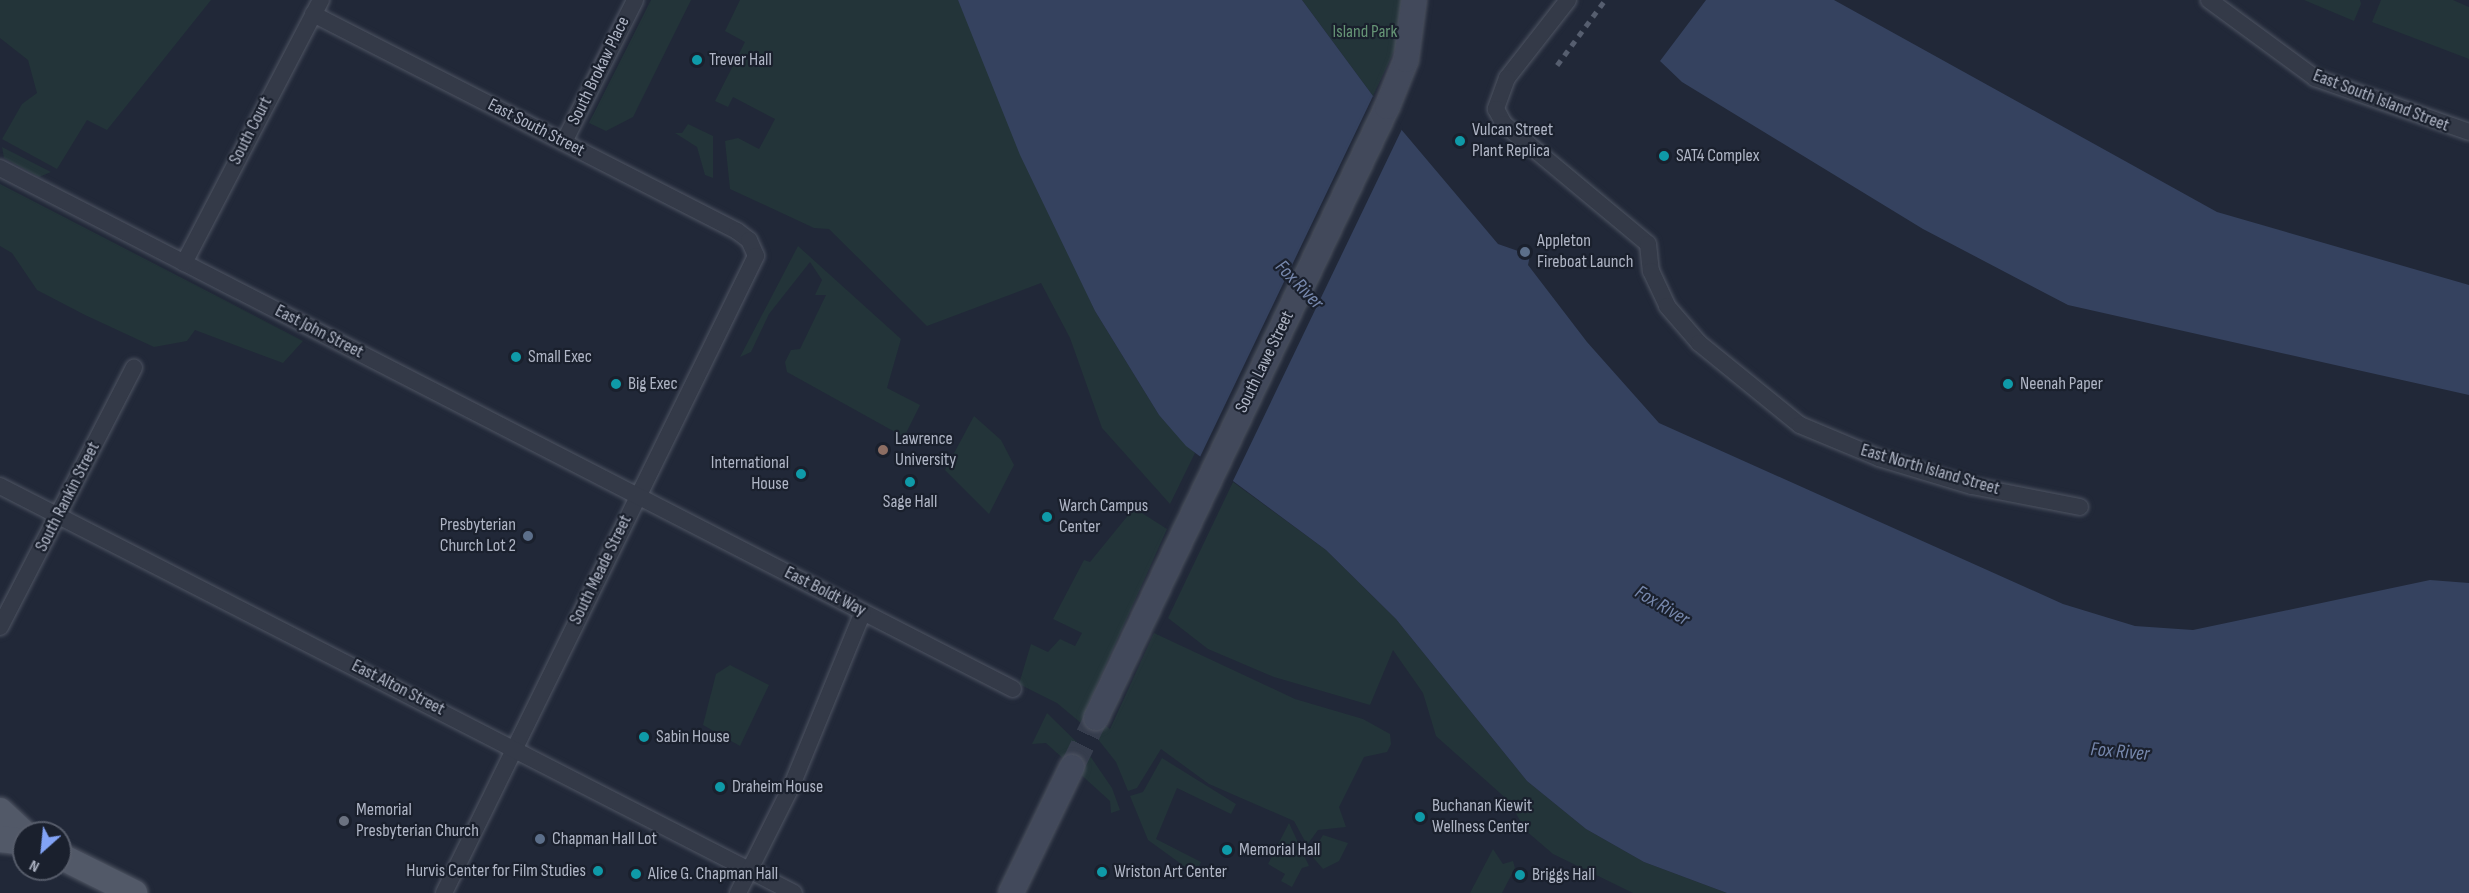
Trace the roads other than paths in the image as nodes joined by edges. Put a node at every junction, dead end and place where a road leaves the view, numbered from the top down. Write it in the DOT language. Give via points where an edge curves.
graph roads {
  1 [pos="634,0"];
  2 [pos="1414,0"];
  3 [pos="1568,0"];
  4 [pos="2209,0"];
  5 [pos="317,7"];
  6 [pos="2469,132"];
  7 [pos="564,142"];
  8 [pos="0,168"];
  9 [pos="753,248"];
  10 [pos="184,263"];
  11 [pos="134,367"];
  12 [pos="0,486"];
  13 [pos="637,496"];
  14 [pos="2080,507"];
  15 [pos="58,516"];
  16 [pos="863,612"];
  17 [pos="0,627"];
  18 [pos="1013,689"];
  19 [pos="1096,718"];
  20 [pos="516,749"];
  21 [pos="1072,767"];
  22 [pos="0,811"];
  23 [pos="12,822"];
  24 [pos="72,862"];
  25 [pos="749,870"];
  26 [pos="134,893"];
  27 [pos="444,893"];
  28 [pos="738,893"];
  29 [pos="794,893"];
  30 [pos="1011,893"];
  1 -- 7 [label="street, South Brokaw Place"];
  2 -- 19 [label="main road, South Lawe Street" via="1407,60 1388,107"];
  3 -- 14 [label="street, East North Island Street" via="1508,78 1496,110 1504,124 1648,244 1651,271 1667,306 1699,343 1800,425 1879,458 1972,486"];
  4 -- 6 [label="street, East South Island Street" via="2315,78"];
  5 -- 7 [label="street, East South Street"];
  5 -- 10 [label="street, South Court"];
  7 -- 9 [label="street, East South Street" via="737,231"];
  8 -- 10 [label="street, East John Street"];
  9 -- 13 [label="street, South Meade Street" via="753,268"];
  10 -- 13 [label="street, East John Street"];
  11 -- 15 [label="street, South Rankin Street"];
  12 -- 15 [label="street, East Alton Street"];
  13 -- 16 [label="street, East Boldt Way"];
  13 -- 20 [label="street, South Meade Street"];
  15 -- 17 [label="street, South Rankin Street"];
  15 -- 20 [label="street, East Alton Street"];
  16 -- 18 [label="street, East Boldt Way"];
  16 -- 25 [label="street" via="792,785"];
  20 -- 25 [label="street, East Alton Street"];
  20 -- 27 [label="street, South Meade Street"];
  21 -- 30 [label="main road"];
  22 -- 23 [label="main road"];
  24 -- 26 [label="main road"];
  25 -- 28 [label="street"];
  25 -- 29 [label="street, East Alton Street"];
}
